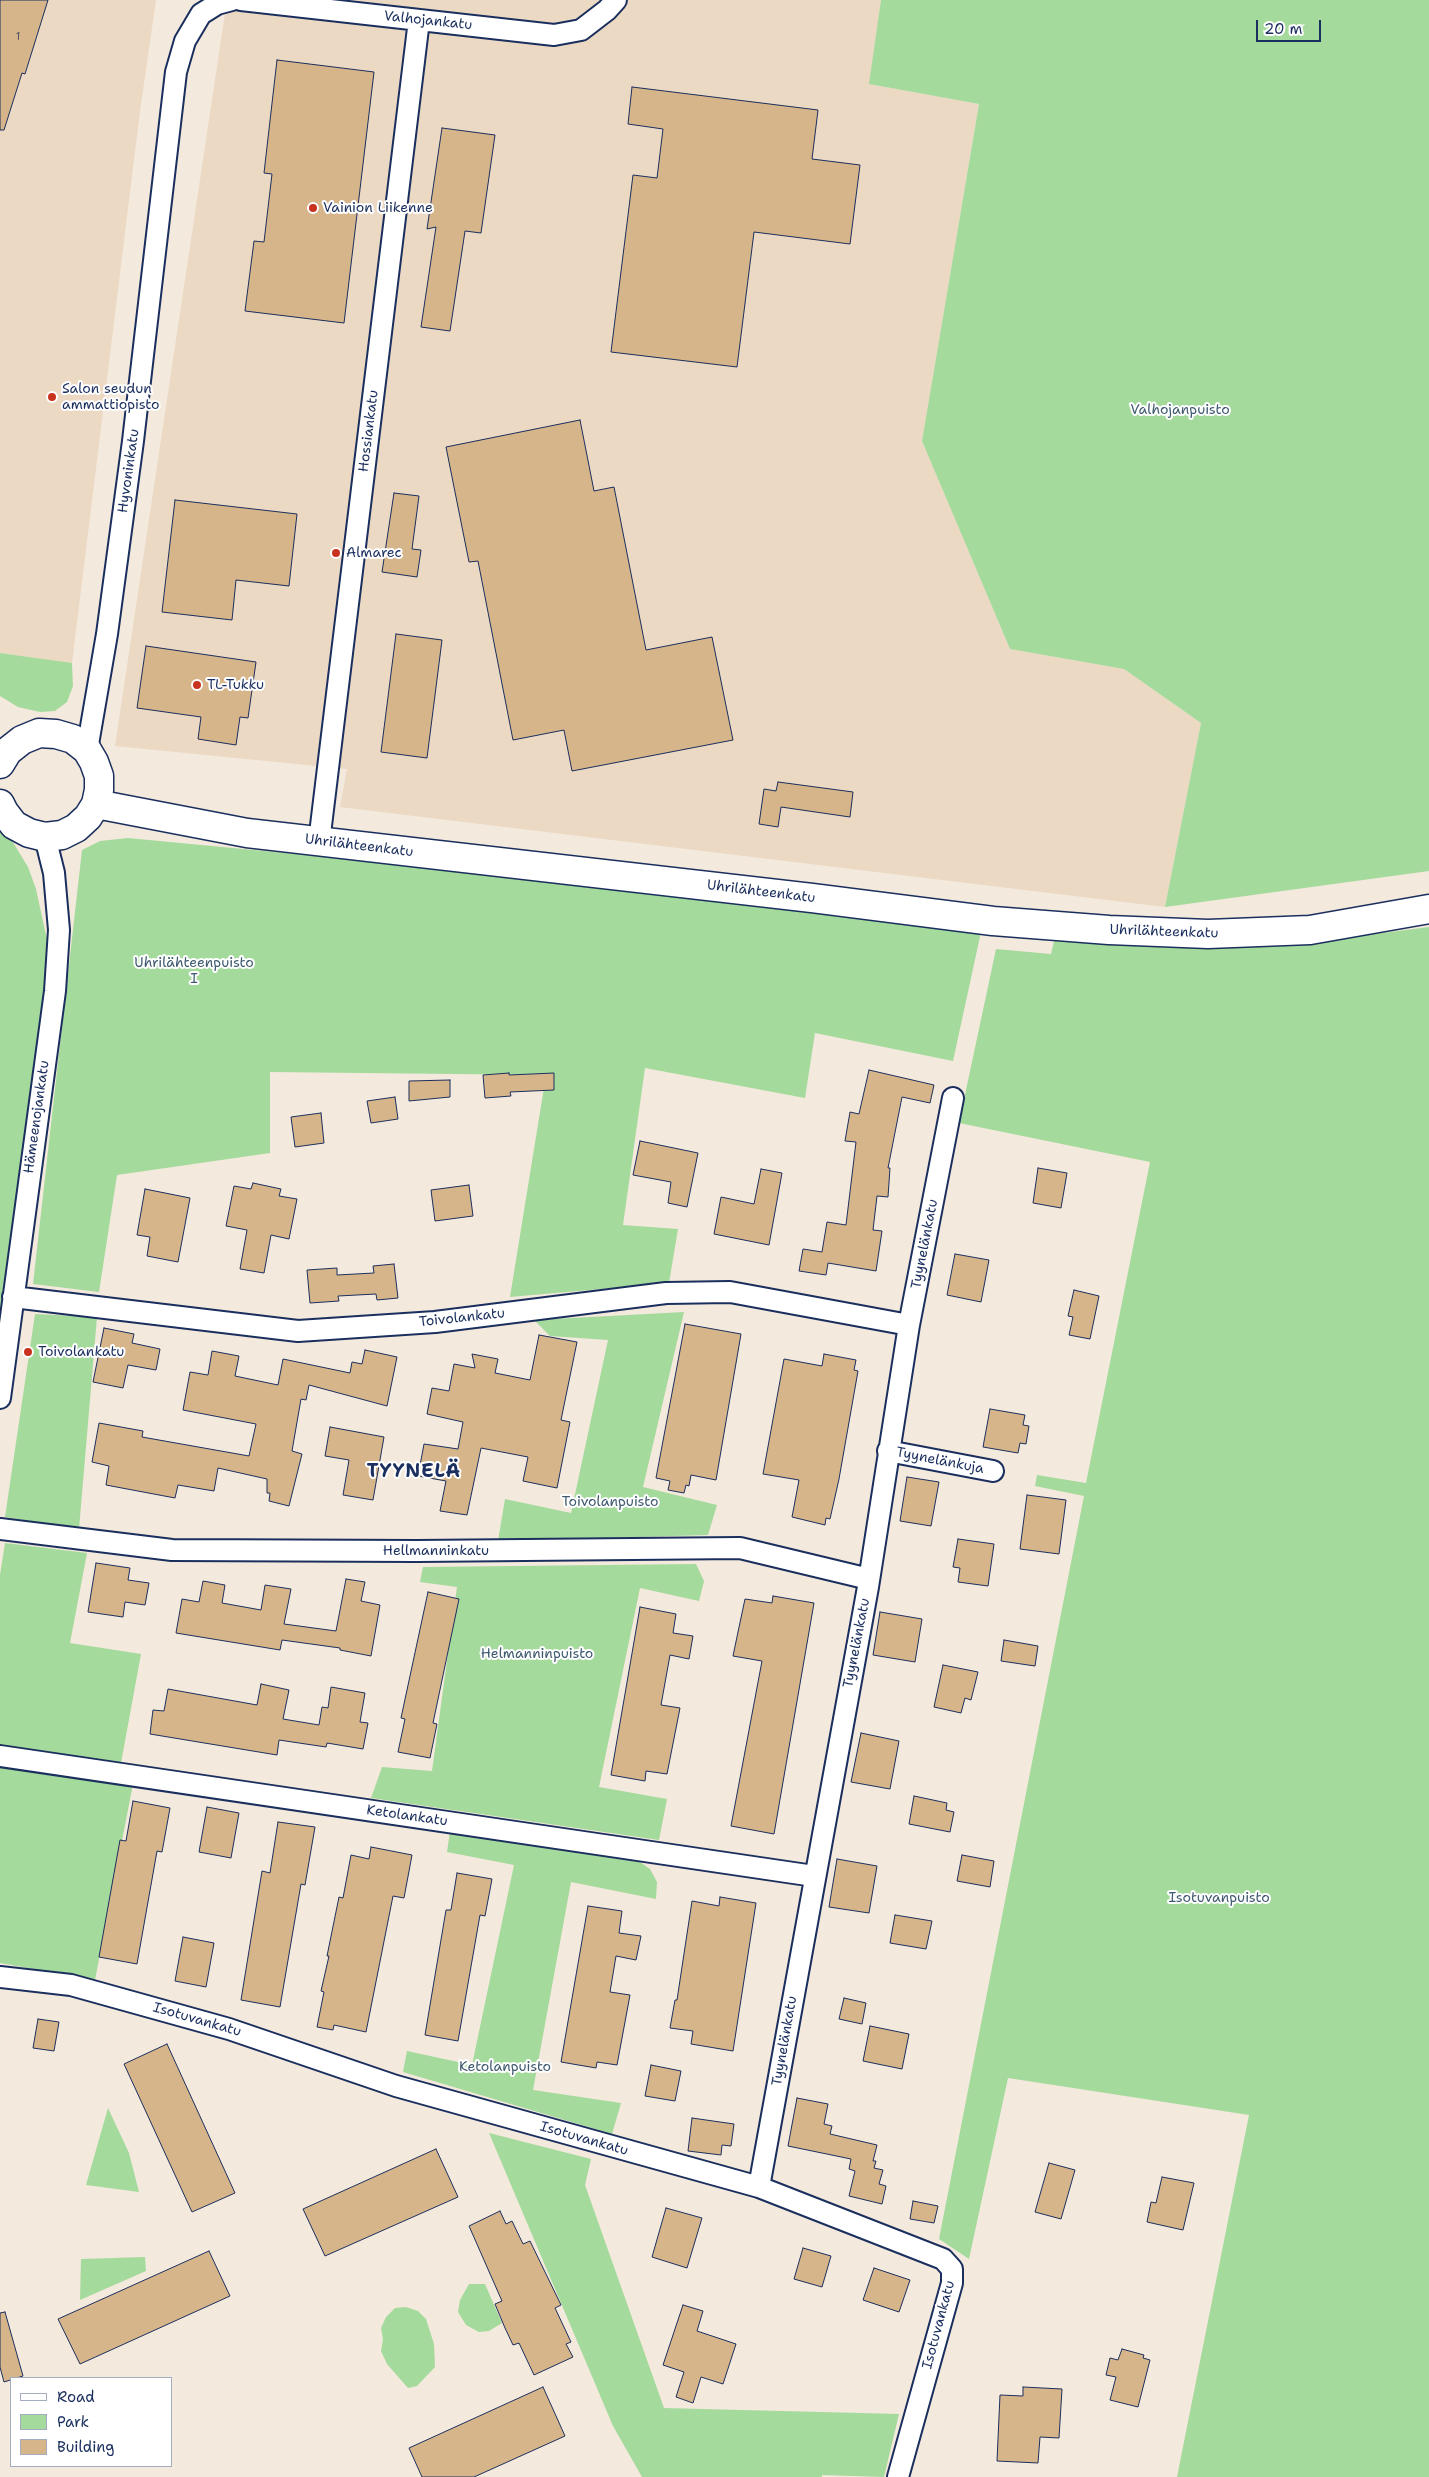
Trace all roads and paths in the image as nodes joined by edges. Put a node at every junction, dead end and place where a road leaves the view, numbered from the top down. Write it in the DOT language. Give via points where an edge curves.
graph roads {
  1 [pos="232,0"];
  2 [pos="242,0"];
  3 [pos="612,5"];
  4 [pos="419,20"];
  5 [pos="87,750"];
  6 [pos="3,753"];
  7 [pos="0,804"];
  8 [pos="96,804"];
  9 [pos="45,837"];
  10 [pos="319,842"];
  11 [pos="1429,909"];
  12 [pos="954,1098"];
  13 [pos="13,1297"];
  14 [pos="909,1325"];
  15 [pos="0,1398"];
  16 [pos="888,1451"];
  17 [pos="992,1471"];
  18 [pos="0,1529"];
  19 [pos="869,1579"];
  20 [pos="0,1756"];
  21 [pos="814,1876"];
  22 [pos="0,1977"];
  23 [pos="759,2187"];
  24 [pos="898,2477"];
  1 -- 5 [label="street, Hyvoninkatu" via="217,4 201,14 185,41 176,72 132,451 107,634"];
  2 -- 4 [label="street, Valhojankatu"];
  3 -- 4 [label="street, Valhojankatu" via="582,30 554,36"];
  4 -- 10 [label="street, Hossiankatu"];
  5 -- 6 [label="street" via="65,736 39,734 22,740"];
  5 -- 8 [label="street" via="98,776"];
  7 -- 9 [label="street" via="14,825"];
  8 -- 9 [label="street" via="76,828 62,835"];
  8 -- 10 [label="street, Uhrilähteenkatu" via="247,833"];
  9 -- 13 [label="street, Hämeenojankatu" via="54,873 59,930 55,991"];
  10 -- 11 [label="street, Uhrilähteenkatu" via="993,921 1109,930 1208,934 1310,930"];
  12 -- 14 [label="street, Tyynelänkatu"];
  13 -- 14 [label="street, Toivolankatu" via="298,1331 435,1322 666,1293 730,1292"];
  13 -- 15 [label="street, Hämeenojankatu"];
  14 -- 16 [label="street, Tyynelänkatu"];
  16 -- 17 [label="street, Tyynelänkuja"];
  16 -- 19 [label="street, Tyynelänkatu"];
  18 -- 19 [label="street, Hellmanninkatu" via="172,1550 417,1552 740,1548"];
  19 -- 21 [label="street, Tyynelänkatu"];
  20 -- 21 [label="street, Ketolankatu"];
  21 -- 23 [label="street, Tyynelänkatu"];
  22 -- 23 [label="street, Isotuvankatu" via="71,1985 99,1992 229,2029 396,2086"];
  23 -- 24 [label="street, Isotuvankatu" via="943,2259 952,2269 952,2283"];
}
